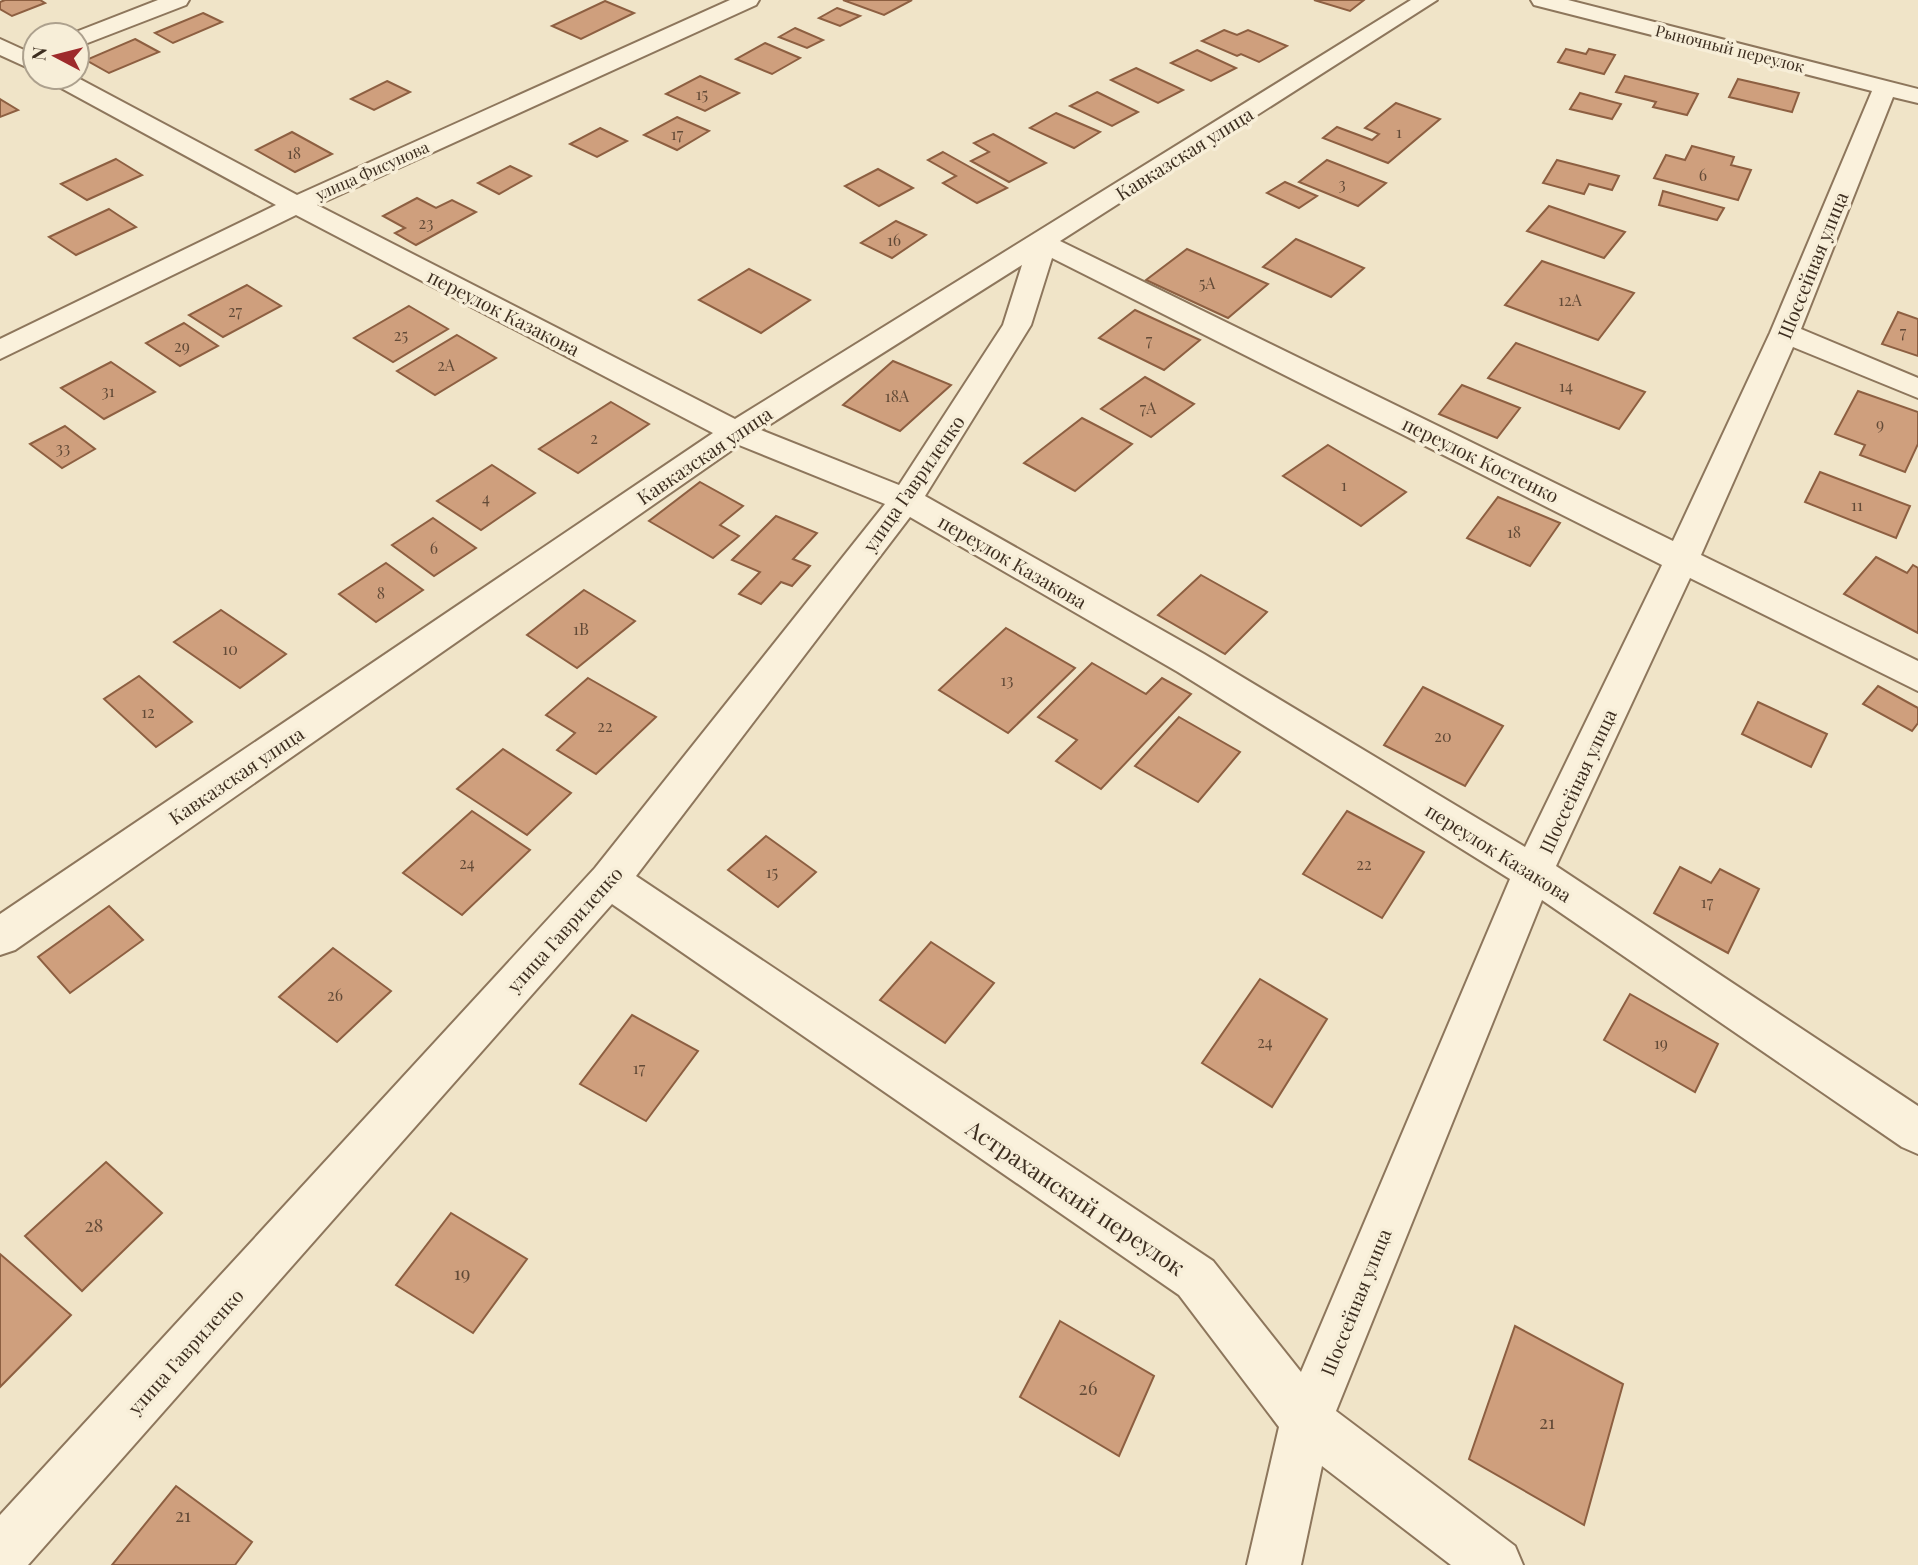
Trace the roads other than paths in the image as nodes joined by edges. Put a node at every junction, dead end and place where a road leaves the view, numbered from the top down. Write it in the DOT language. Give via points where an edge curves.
graph roads {
  1 [pos="178,0"];
  2 [pos="748,0"];
  3 [pos="1426,0"];
  4 [pos="1542,0"];
  5 [pos="91,34"];
  6 [pos="0,46"];
  7 [pos="21,55"];
  8 [pos="21,63"];
  9 [pos="0,69"];
  10 [pos="84,91"];
  11 [pos="1902,92"];
  12 [pos="296,205"];
  13 [pos="1043,243"];
  14 [pos="1785,333"];
  15 [pos="0,350"];
  16 [pos="1918,389"];
  17 [pos="736,432"];
  18 [pos="906,500"];
  19 [pos="1682,559"];
  20 [pos="1918,677"];
  21 [pos="1533,872"];
  22 [pos="609,880"];
  23 [pos="0,937"];
  24 [pos="1918,1132"];
  25 [pos="1306,1421"];
  26 [pos="0,1555"];
  27 [pos="1274,1565"];
  28 [pos="1496,1565"];
  1 -- 5 [label="street"];
  2 -- 12 [label="street, улица Фисунова"];
  3 -- 13 [label="street, Кавказская улица"];
  4 -- 11 [label="street, Рыночный переулок"];
  6 -- 7 [label="street"];
  8 -- 9 [label="street"];
  10 -- 12 [label="street, переулок Казакова"];
  11 -- 14 [label="street, Шоссейная улица"];
  12 -- 15 [label="street, улица Фисунова"];
  12 -- 17 [label="street, переулок Казакова"];
  13 -- 17 [label="street, Кавказская улица"];
  13 -- 18 [label="street, улица Гавриленко" via="1017,326"];
  13 -- 19 [label="street, переулок Костенко"];
  14 -- 16 [label="street"];
  14 -- 19 [label="street, Шоссейная улица"];
  17 -- 18 [label="street, переулок Казакова"];
  17 -- 23 [label="street, Кавказская улица"];
  18 -- 21 [label="street, переулок Казакова" via="1191,663"];
  18 -- 22 [label="street, улица Гавриленко"];
  19 -- 20 [label="street, переулок Костенко"];
  19 -- 21 [label="street, Шоссейная улица"];
  21 -- 24 [label="street, переулок Казакова"];
  21 -- 25 [label="street, Шоссейная улица"];
  22 -- 25 [label="street, Астраханский переулок" via="1196,1278"];
  22 -- 26 [label="street, улица Гавриленко"];
  25 -- 27 [label="street, Шоссейная улица"];
  25 -- 28 [label="street, Астраханский переулок"];
}
